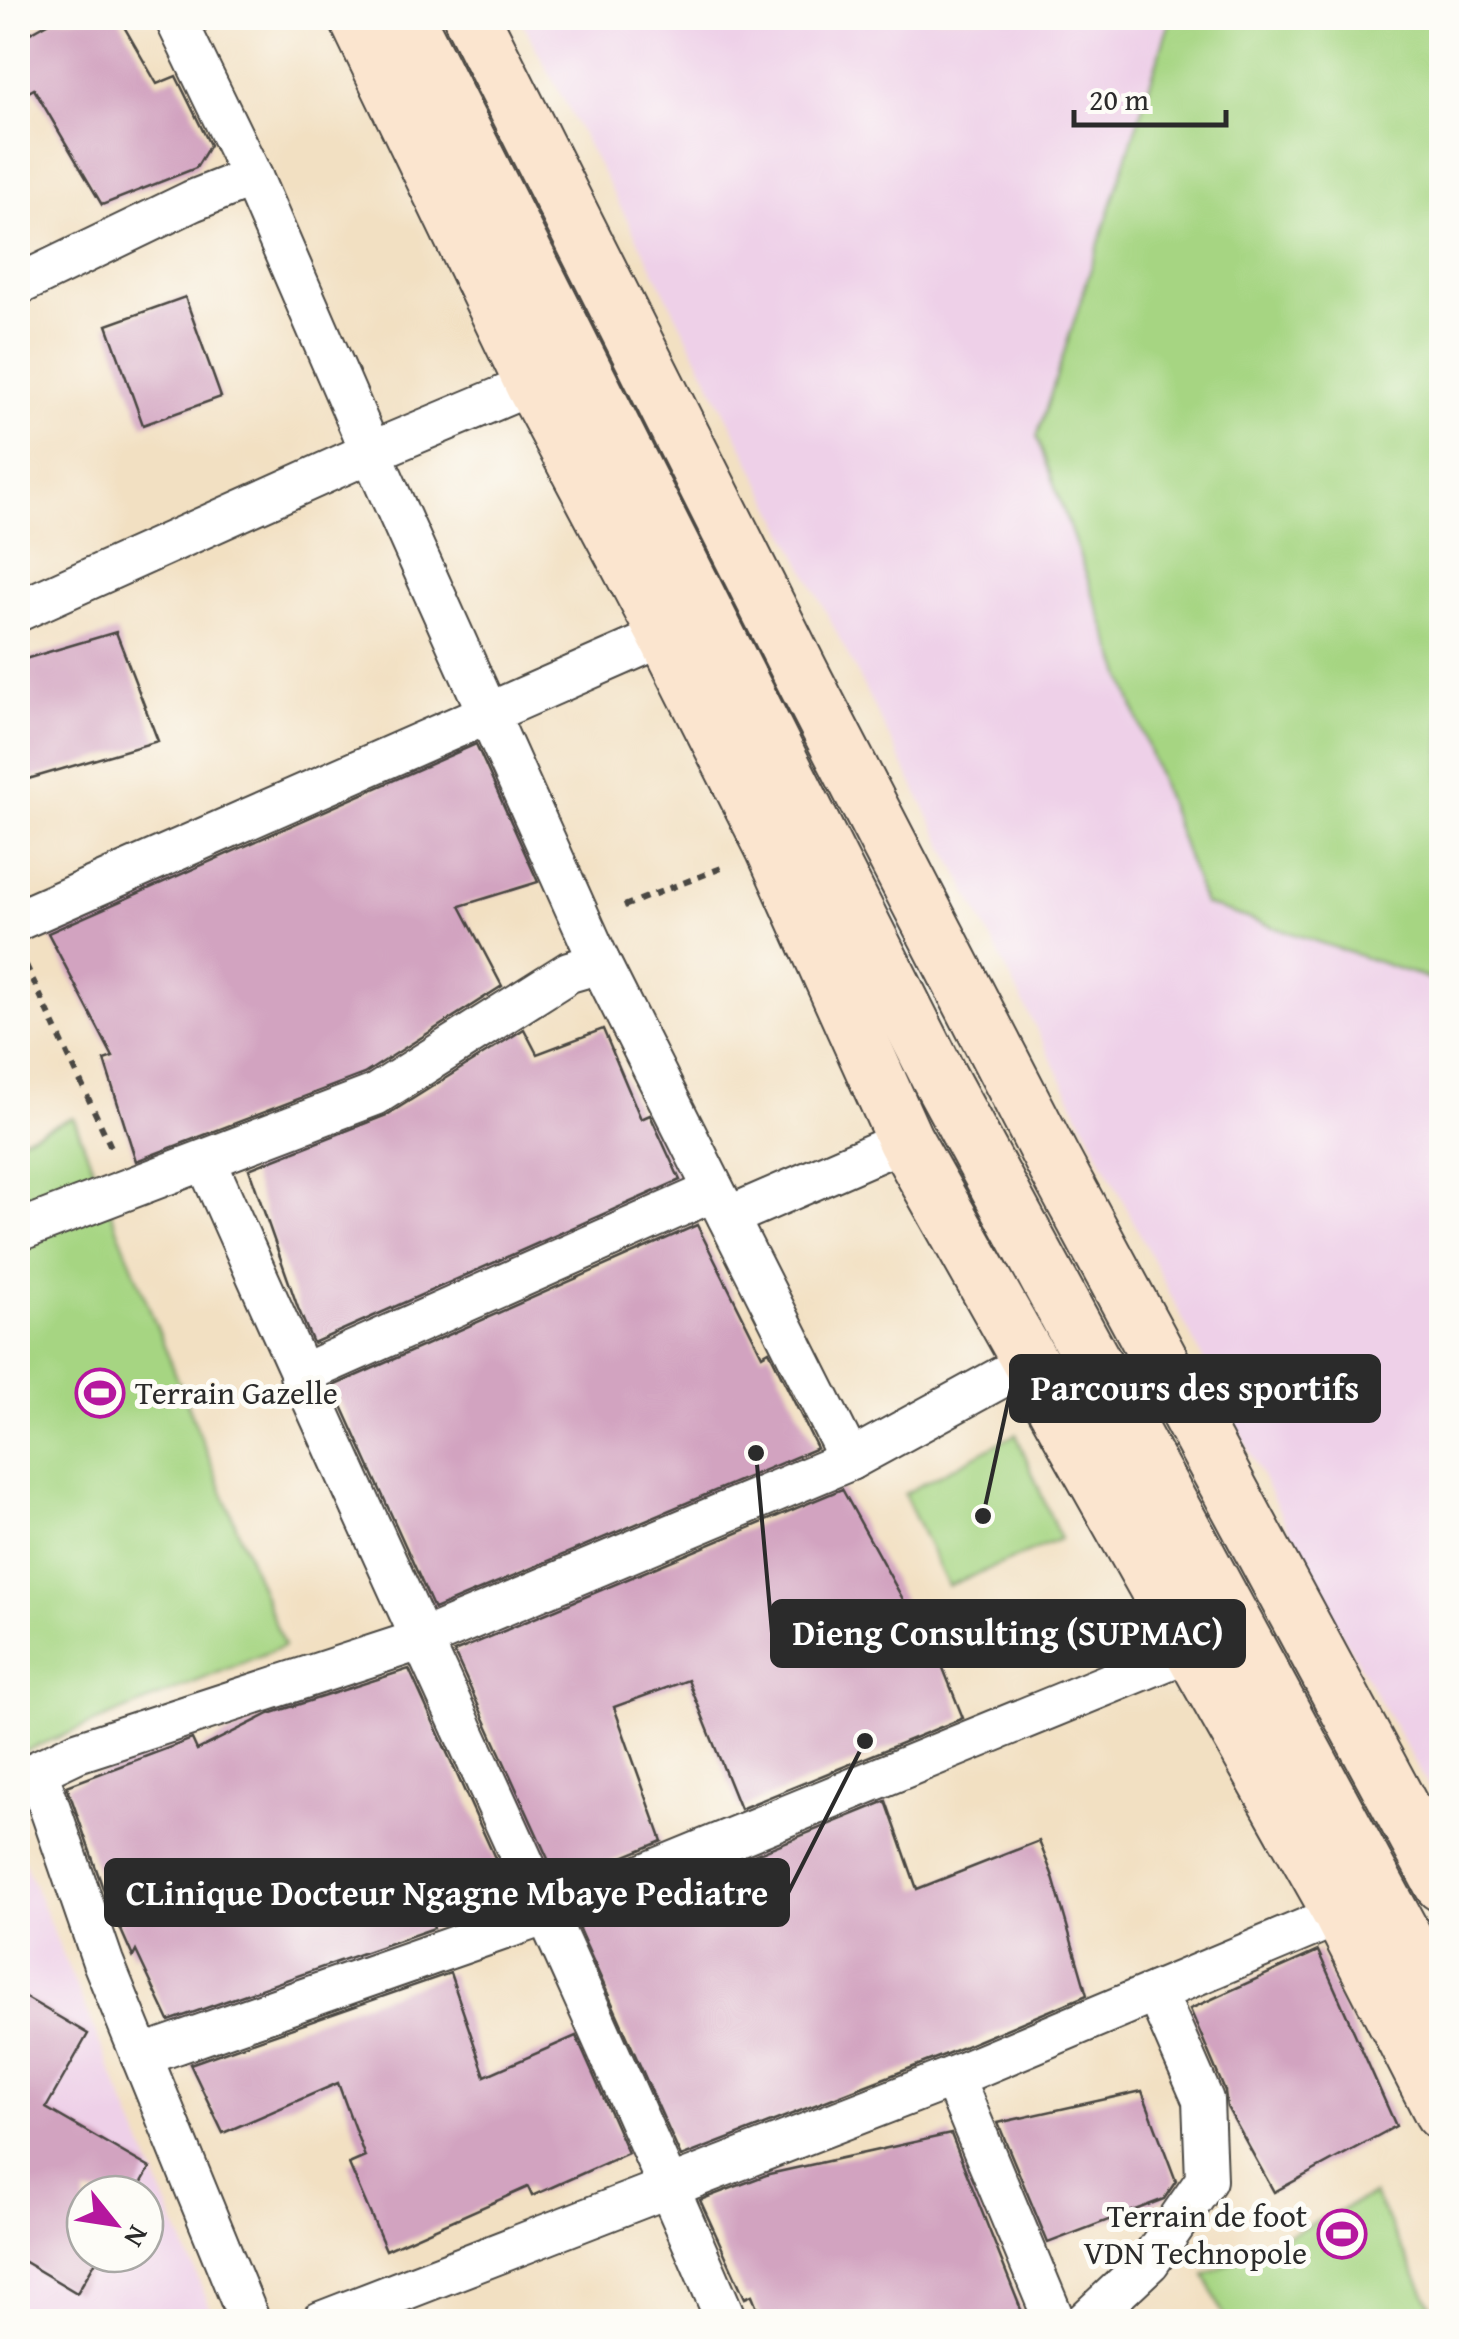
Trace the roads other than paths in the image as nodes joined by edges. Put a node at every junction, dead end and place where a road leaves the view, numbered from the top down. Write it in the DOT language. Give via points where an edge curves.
graph roads {
  1 [pos="175,18"];
  2 [pos="357,18"];
  3 [pos="406,18"];
  4 [pos="472,18"];
  5 [pos="252,177"];
  6 [pos="18,285"];
  7 [pos="533,384"];
  8 [pos="371,452"];
  9 [pos="18,611"];
  10 [pos="666,635"];
  11 [pos="490,712"];
  12 [pos="18,920"];
  13 [pos="600,963"];
  14 [pos="939,1078"];
  15 [pos="905,1140"];
  16 [pos="206,1161"];
  17 [pos="721,1204"];
  18 [pos="18,1231"];
  19 [pos="987,1284"];
  20 [pos="1031,1361"];
  21 [pos="300,1375"];
  22 [pos="850,1460"];
  23 [pos="423,1639"];
  24 [pos="1194,1649"];
  25 [pos="27,1775"];
  26 [pos="1442,1884"];
  27 [pos="547,1914"];
  28 [pos="1342,1914"];
  29 [pos="1156,1992"];
  30 [pos="1442,2008"];
  31 [pos="141,2056"];
  32 [pos="952,2077"];
  33 [pos="1442,2112"];
  34 [pos="670,2188"];
  35 [pos="392,2309"];
  36 [pos="250,2322"];
  37 [pos="322,2322"];
  38 [pos="727,2322"];
  39 [pos="1055,2322"];
  40 [pos="1085,2322"];
  1 -- 5 [label="street"];
  2 -- 7 [label="main road"];
  3 -- 14 [label="main road"];
  4 -- 26 [label="main road" via="1052,1159"];
  5 -- 6 [label="street"];
  5 -- 8 [label="street"];
  7 -- 8 [label="street"];
  7 -- 10 [label="main road"];
  8 -- 9 [label="street"];
  8 -- 11 [label="street"];
  10 -- 11 [label="street"];
  10 -- 15 [label="main road"];
  11 -- 12 [label="street"];
  11 -- 13 [label="street"];
  13 -- 16 [label="street" via="569,972 375,1095"];
  13 -- 17 [label="street"];
  14 -- 19 [label="main road"];
  14 -- 30 [label="main road"];
  15 -- 17 [label="street"];
  15 -- 19 [label="main road"];
  16 -- 18 [label="street"];
  16 -- 21 [label="street"];
  17 -- 21 [label="street"];
  17 -- 22 [label="street"];
  19 -- 20 [label="main road"];
  20 -- 22 [label="street"];
  20 -- 24 [label="main road"];
  21 -- 23 [label="street"];
  22 -- 23 [label="street"];
  23 -- 25 [label="street" via="77,1752"];
  23 -- 27 [label="street"];
  24 -- 27 [label="street"];
  24 -- 28 [label="main road"];
  25 -- 31 [label="street"];
  27 -- 31 [label="street"];
  27 -- 34 [label="street"];
  28 -- 29 [label="street"];
  28 -- 33 [label="main road"];
  29 -- 32 [label="street"];
  29 -- 40 [label="street" via="1203,2100 1206,2180 1148,2262"];
  31 -- 36 [label="street"];
  32 -- 34 [label="street"];
  32 -- 39 [label="street"];
  34 -- 35 [label="street"];
  34 -- 38 [label="street"];
  35 -- 37 [label="street"];
}
